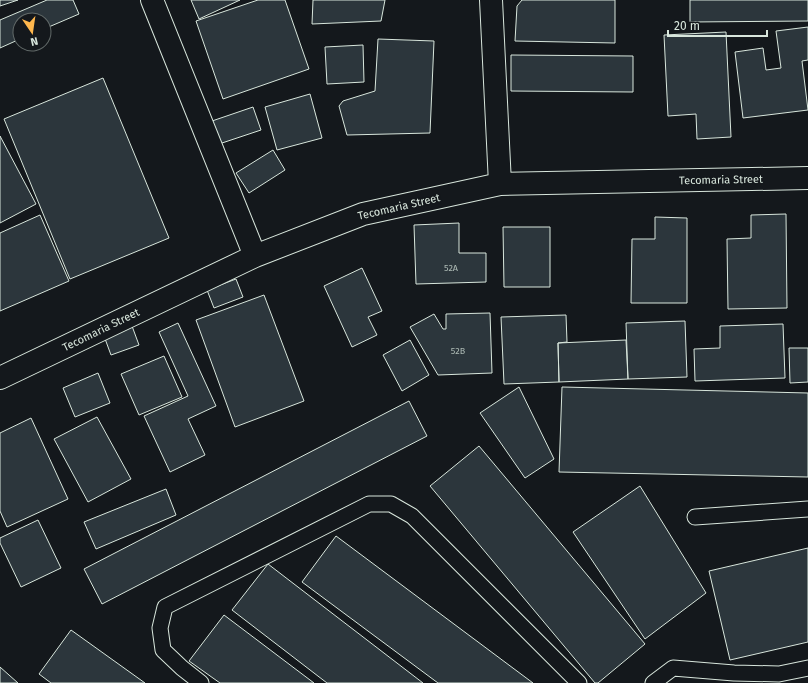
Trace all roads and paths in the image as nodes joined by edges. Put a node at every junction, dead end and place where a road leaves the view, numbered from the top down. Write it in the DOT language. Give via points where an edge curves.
graph roads {
  1 [pos="152,0"];
  2 [pos="491,0"];
  3 [pos="808,178"];
  4 [pos="500,184"];
  5 [pos="255,256"];
  6 [pos="0,378"];
  7 [pos="808,509"];
  8 [pos="695,517"];
  9 [pos="808,668"];
  10 [pos="201,683"];
  11 [pos="579,683"];
  12 [pos="653,683"];
  1 -- 5 [label="street"];
  2 -- 4 [label="street"];
  3 -- 4 [label="street, Tecomaria Street"];
  4 -- 5 [label="street, Tecomaria Street" via="363,214"];
  5 -- 6 [label="street, Tecomaria Street"];
  7 -- 8 [label="lane"];
  9 -- 12 [label="lane" via="779,674 673,668"];
  10 -- 11 [label="lane" via="163,650 160,628 165,607 369,504 391,504 412,516"];
}
